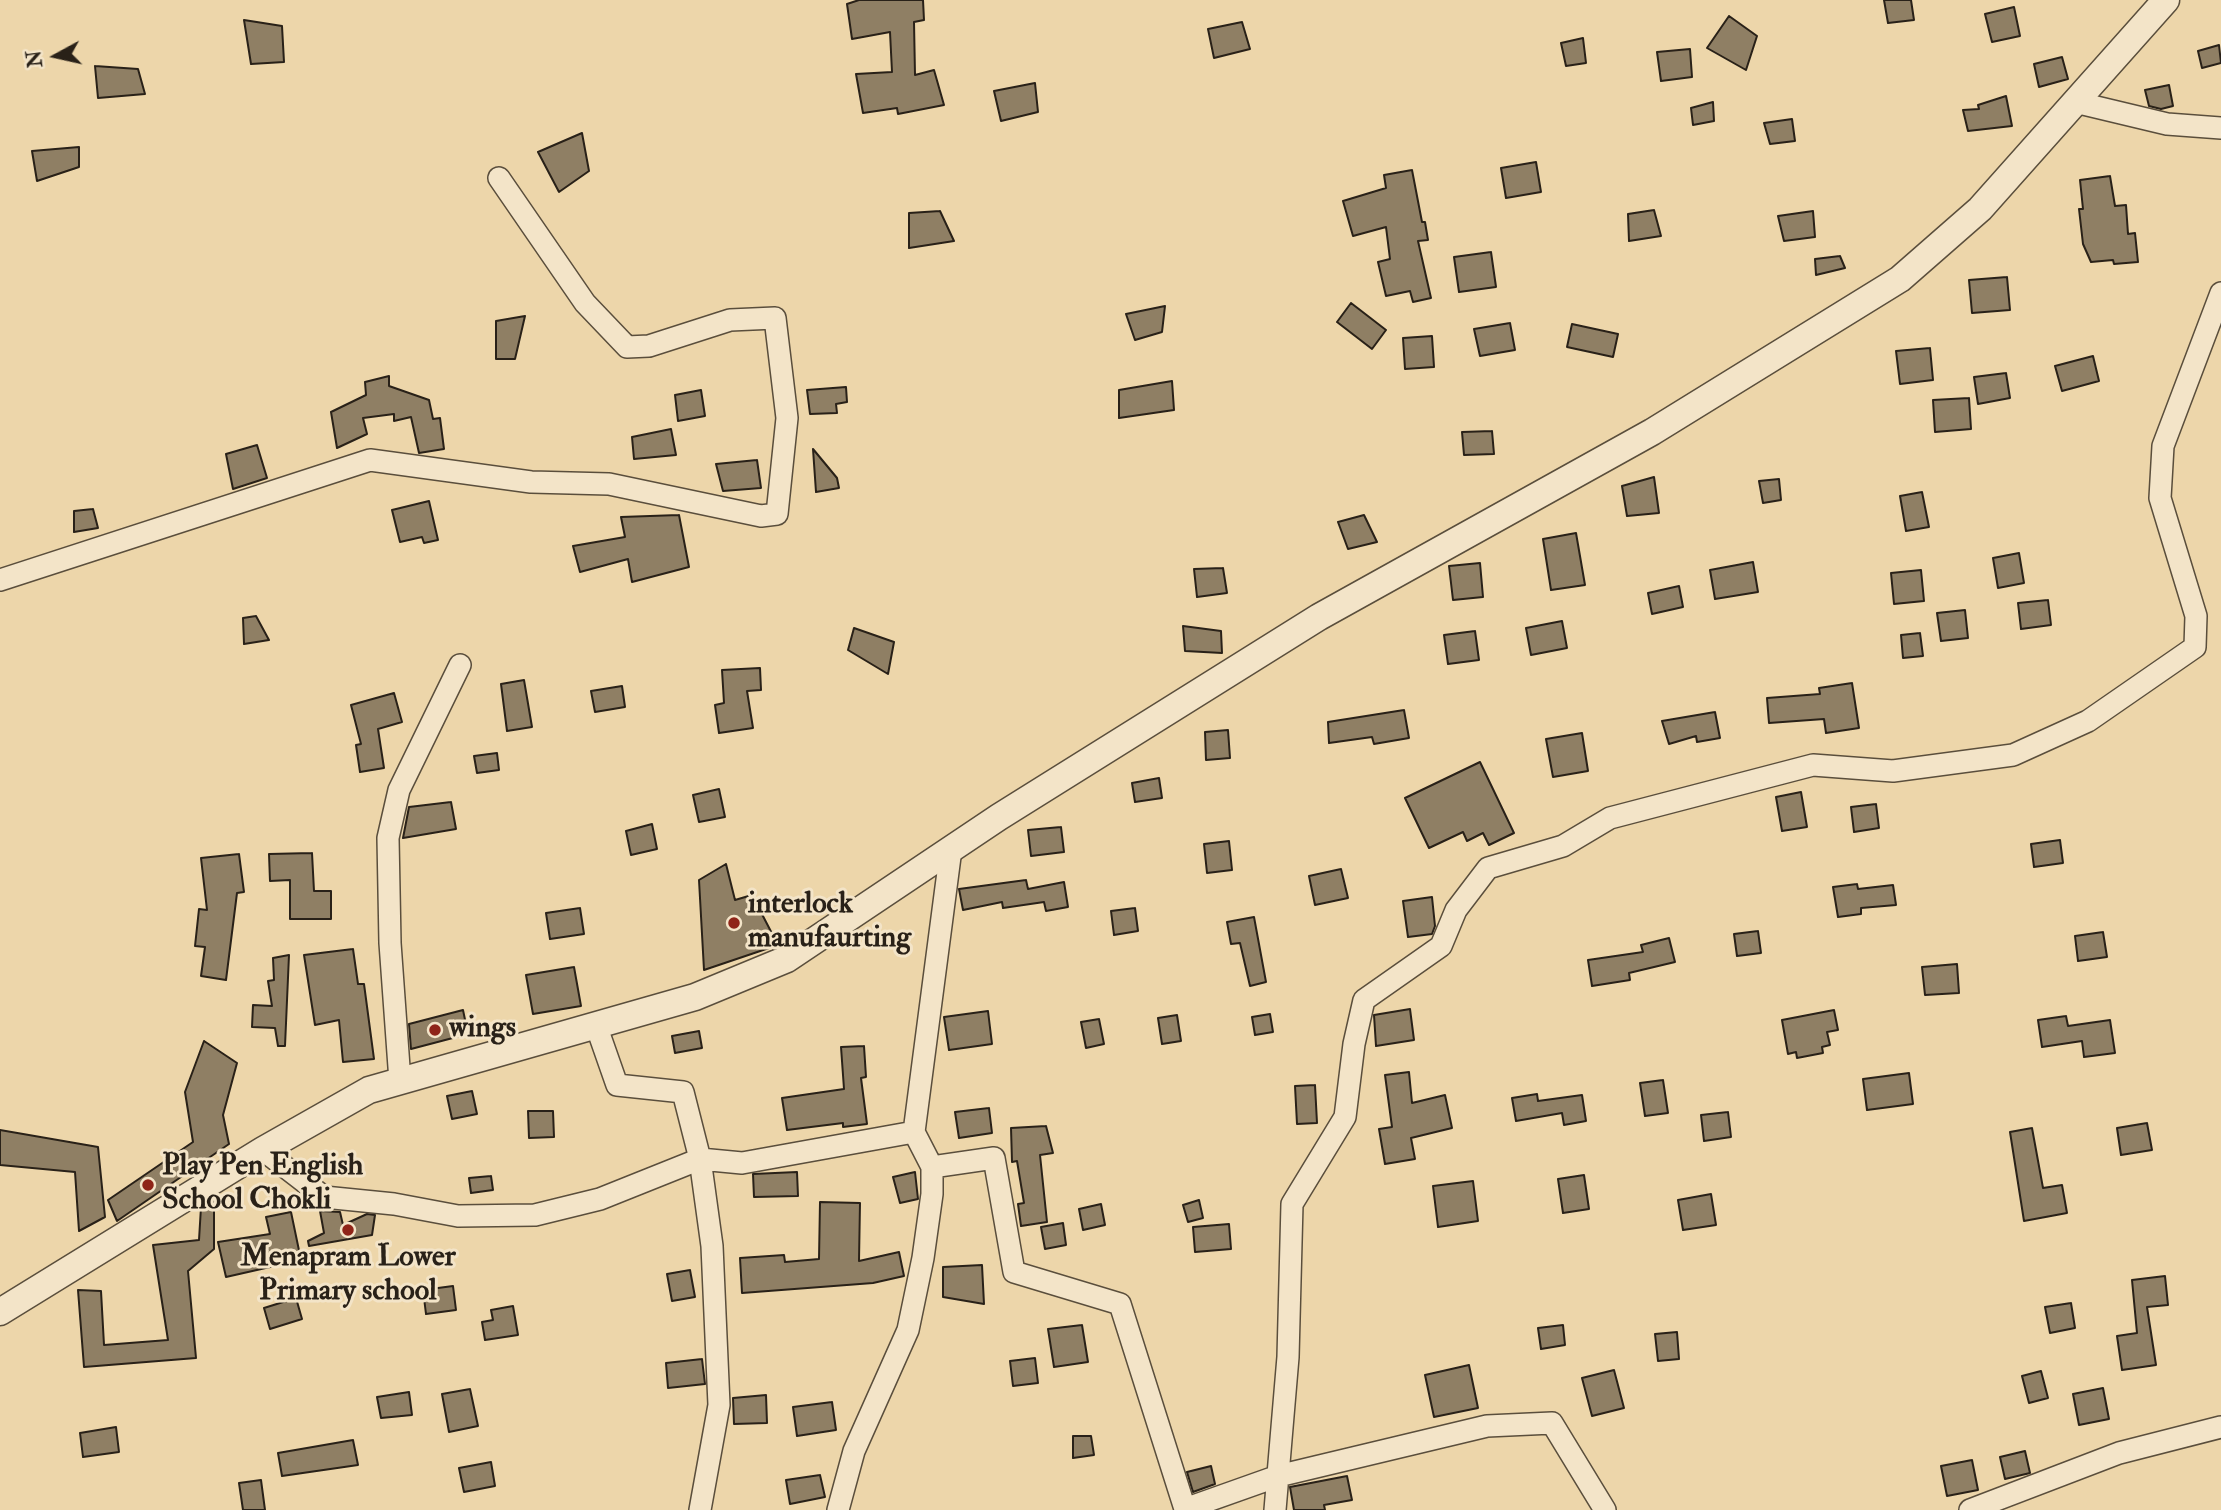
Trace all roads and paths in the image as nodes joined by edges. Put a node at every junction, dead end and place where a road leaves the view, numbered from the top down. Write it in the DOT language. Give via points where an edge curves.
graph roads {
  1 [pos="2166,0"];
  2 [pos="2075,102"];
  3 [pos="2221,128"];
  4 [pos="499,178"];
  5 [pos="2221,293"];
  6 [pos="0,580"];
  7 [pos="460,665"];
  8 [pos="951,849"];
  9 [pos="596,1025"];
  10 [pos="400,1081"];
  11 [pos="914,1132"];
  12 [pos="262,1150"];
  13 [pos="700,1159"];
  14 [pos="932,1167"];
  15 [pos="0,1312"];
  16 [pos="2221,1427"];
  17 [pos="1278,1476"];
  18 [pos="700,1510"];
  19 [pos="838,1510"];
  20 [pos="1275,1510"];
  21 [pos="1605,1510"];
  22 [pos="1970,1510"];
  1 -- 2 [label="street"];
  2 -- 3 [label="street" via="2167,124"];
  2 -- 8 [label="street" via="1980,209 1900,279 1652,432 1319,618"];
  4 -- 6 [label="street" via="585,303 627,347 649,346 730,320 775,318 787,418 777,514 761,516 609,484 531,482 370,460"];
  5 -- 17 [label="street" via="2163,446 2160,498 2196,616 2195,647 2088,721 2013,755 1894,771 1813,765 1610,818 1563,846 1488,868 1456,910 1440,946 1364,1000 1345,1117 1292,1204"];
  7 -- 10 [label="street" via="399,790 388,838"];
  8 -- 9 [label="street" via="787,959 695,997"];
  8 -- 11 [label="street"];
  9 -- 10 [label="street"];
  9 -- 13 [label="street" via="617,1085 683,1092"];
  10 -- 12 [label="street" via="369,1090"];
  11 -- 13 [label="street" via="742,1163"];
  11 -- 14 [label="street"];
  12 -- 13 [label="street" via="324,1197 458,1216 535,1215 574,1206"];
  12 -- 15 [label="street"];
  13 -- 18 [label="street" via="712,1246 719,1405"];
  14 -- 17 [label="street" via="994,1158 1014,1272 1120,1304 1185,1509"];
  14 -- 19 [label="street" via="923,1258 908,1330 854,1451"];
  16 -- 22 [label="street" via="2119,1453"];
  17 -- 20 [label="street"];
  17 -- 21 [label="street" via="1487,1426 1552,1423"];
}
